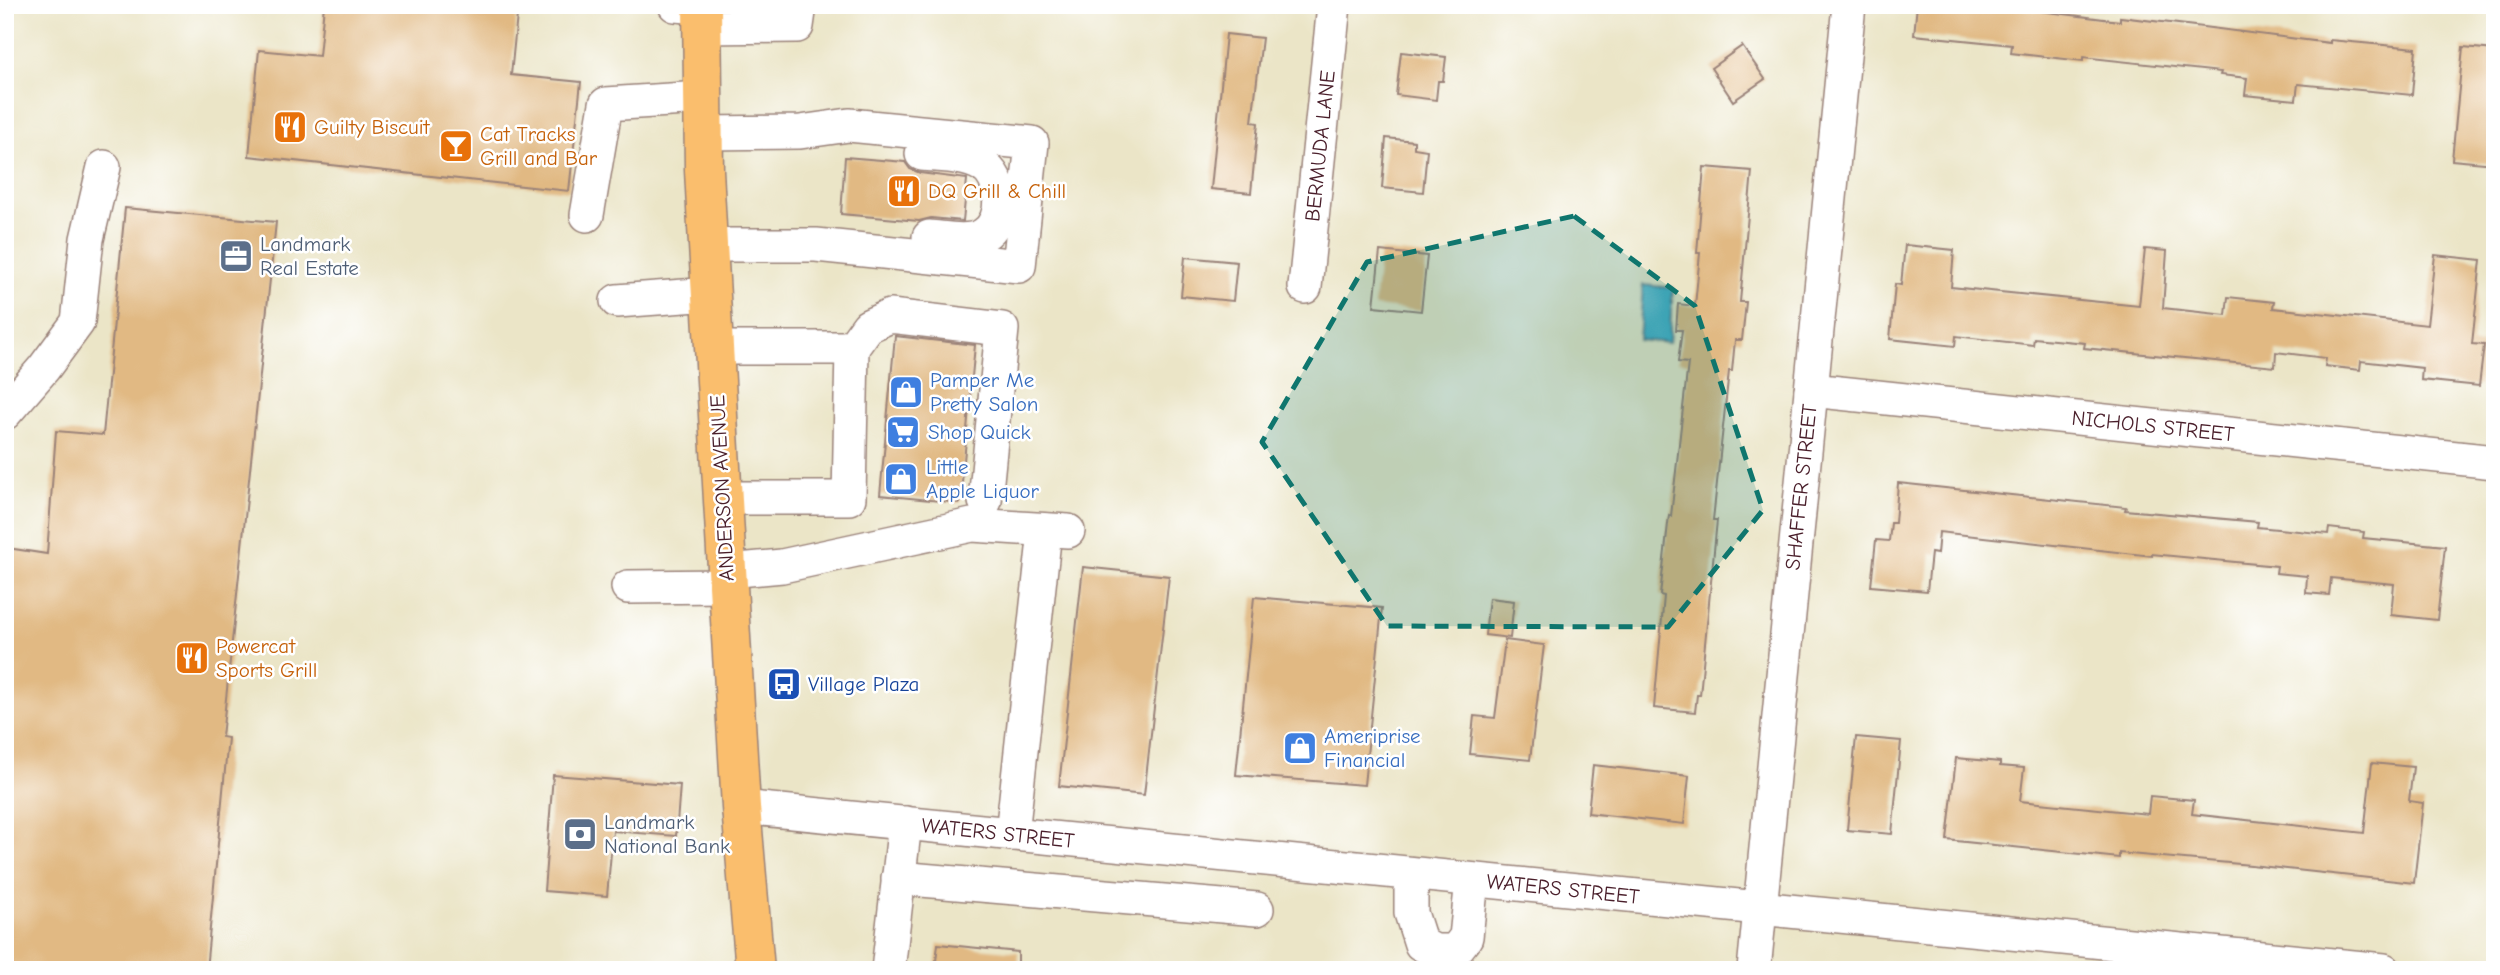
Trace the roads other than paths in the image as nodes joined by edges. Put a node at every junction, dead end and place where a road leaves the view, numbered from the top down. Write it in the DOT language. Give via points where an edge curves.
graph roads {
  1 [pos="800,5"];
  2 [pos="1335,5"];
  3 [pos="1849,5"];
  4 [pos="695,11"];
  5 [pos="703,116"];
  6 [pos="800,132"];
  7 [pos="104,167"];
  8 [pos="587,215"];
  9 [pos="708,245"];
  10 [pos="816,245"];
  11 [pos="1305,287"];
  12 [pos="711,295"];
  13 [pos="617,301"];
  14 [pos="714,348"];
  15 [pos="852,348"];
  16 [pos="1811,390"];
  17 [pos="5,413"];
  18 [pos="2495,462"];
  19 [pos="723,498"];
  20 [pos="985,501"];
  21 [pos="728,578"];
  22 [pos="628,587"];
  23 [pos="741,807"];
  24 [pos="905,823"];
  25 [pos="1012,834"];
  26 [pos="1411,874"];
  27 [pos="898,878"];
  28 [pos="1472,880"];
  29 [pos="1760,908"];
  30 [pos="1257,909"];
  31 [pos="755,970"];
  32 [pos="888,970"];
  33 [pos="1754,970"];
  34 [pos="2384,970"];
  1 -- 4 [label="street" via="797,26"];
  2 -- 11 [label="street, BERMUDA LANE"];
  3 -- 16 [label="street, SHAFFER STREET"];
  4 -- 5 [label="main road, ANDERSON AVENUE"];
  5 -- 6 [label="street"];
  5 -- 8 [label="street" via="606,104"];
  5 -- 9 [label="main road, ANDERSON AVENUE"];
  6 -- 10 [label="street" via="852,147 979,163 992,172 999,189 993,224 984,235 969,240 875,234"];
  6 -- 10 [label="street" via="849,125 1032,143 1019,266"];
  7 -- 17 [label="street" via="87,239 78,322"];
  9 -- 10 [label="street"];
  9 -- 12 [label="main road, ANDERSON AVENUE"];
  12 -- 13 [label="street"];
  12 -- 14 [label="main road, ANDERSON AVENUE"];
  14 -- 15 [label="street"];
  14 -- 19 [label="main road, ANDERSON AVENUE"];
  15 -- 19 [label="street" via="849,498"];
  15 -- 20 [label="street" via="868,326 890,316 1002,329"];
  16 -- 18 [label="street, NICHOLS STREET"];
  16 -- 29 [label="street, SHAFFER STREET"];
  19 -- 21 [label="main road, ANDERSON AVENUE"];
  21 -- 22 [label="street"];
  21 -- 23 [label="main road, ANDERSON AVENUE"];
  21 -- 25 [label="street" via="972,525 1056,531"];
  23 -- 24 [label="street, WATERS STREET"];
  23 -- 31 [label="main road, ANDERSON AVENUE"];
  24 -- 25 [label="street, WATERS STREET"];
  24 -- 27 [label="street"];
  25 -- 26 [label="street, WATERS STREET"];
  26 -- 28 [label="street, WATERS STREET"];
  26 -- 28 [label="street" via="1411,912 1421,944 1435,951 1455,951 1465,937"];
  27 -- 30 [label="street"];
  27 -- 32 [label="street"];
  28 -- 29 [label="street, WATERS STREET"];
  29 -- 33 [label="street, SHAFFER STREET"];
  29 -- 34 [label="street, WATERS STREET"];
}
